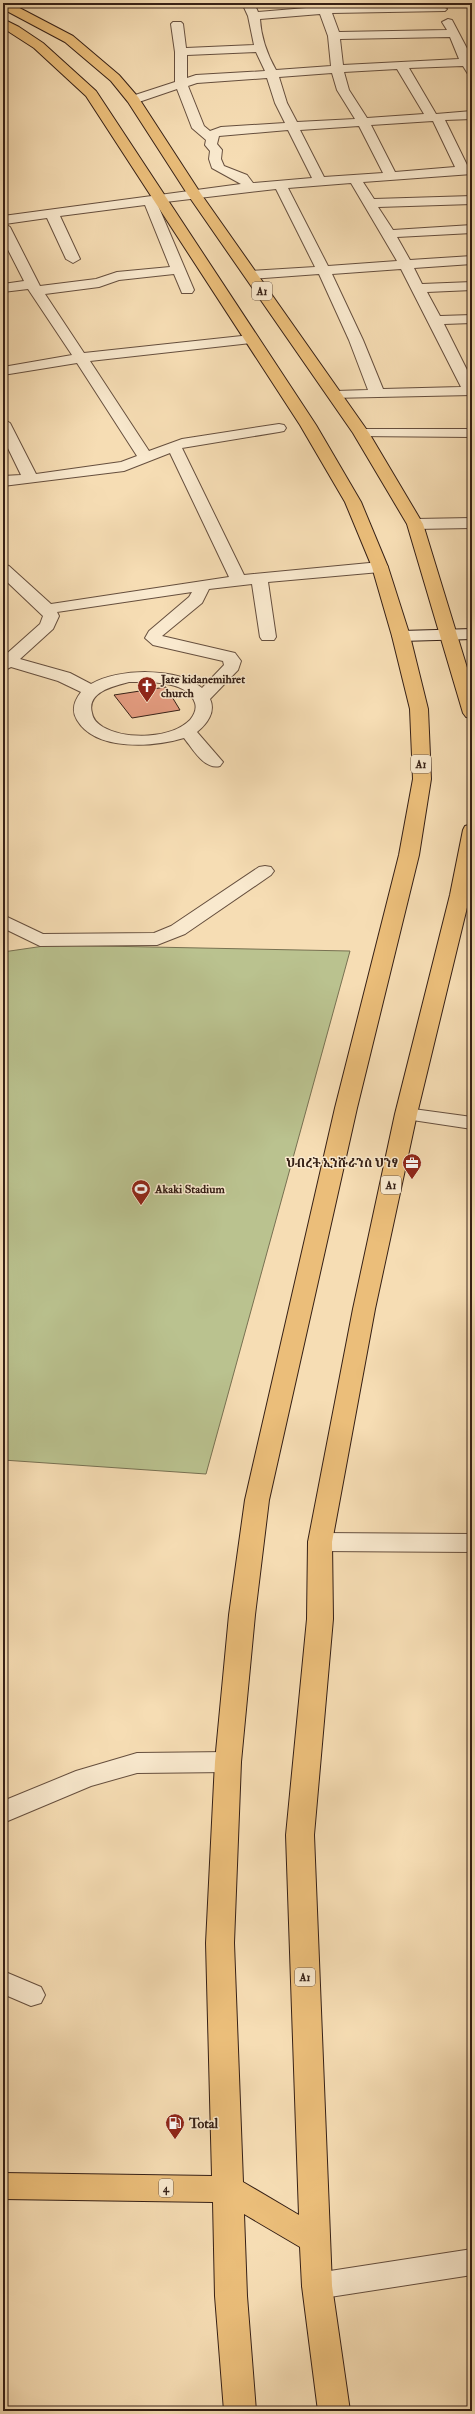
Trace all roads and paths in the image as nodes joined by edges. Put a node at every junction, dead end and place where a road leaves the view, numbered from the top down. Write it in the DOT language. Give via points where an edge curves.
graph roads {
  1 [pos="248,3"];
  2 [pos="3,4"];
  3 [pos="399,6"];
  4 [pos="439,6"];
  5 [pos="324,7"];
  6 [pos="254,16"];
  7 [pos="3,23"];
  8 [pos="177,24"];
  9 [pos="455,33"];
  10 [pos="334,36"];
  11 [pos="259,48"];
  12 [pos="181,52"];
  13 [pos="401,65"];
  14 [pos="470,65"];
  15 [pos="338,68"];
  16 [pos="272,73"];
  17 [pos="181,83"];
  18 [pos="133,100"];
  19 [pos="472,115"];
  20 [pos="435,117"];
  21 [pos="363,122"];
  22 [pos="292,125"];
  23 [pos="211,138"];
  24 [pos="468,170"];
  25 [pos="390,175"];
  26 [pos="354,178"];
  27 [pos="319,180"];
  28 [pos="280,184"];
  29 [pos="250,187"];
  30 [pos="195,195"];
  31 [pos="472,200"];
  32 [pos="155,201"];
  33 [pos="371,203"];
  34 [pos="52,214"];
  35 [pos="3,220"];
  36 [pos="3,227"];
  37 [pos="472,229"];
  38 [pos="388,234"];
  39 [pos="73,259"];
  40 [pos="472,260"];
  41 [pos="404,264"];
  42 [pos="322,269"];
  43 [pos="177,270"];
  44 [pos="251,275"];
  45 [pos="472,286"];
  46 [pos="3,288"];
  47 [pos="34,288"];
  48 [pos="416,288"];
  49 [pos="187,290"];
  50 [pos="472,319"];
  51 [pos="434,320"];
  52 [pos="251,339"];
  53 [pos="80,358"];
  54 [pos="3,371"];
  55 [pos="467,373"];
  56 [pos="471,391"];
  57 [pos="377,394"];
  58 [pos="336,395"];
  59 [pos="3,423"];
  60 [pos="279,428"];
  61 [pos="361,433"];
  62 [pos="472,433"];
  63 [pos="174,446"];
  64 [pos="146,458"];
  65 [pos="31,479"];
  66 [pos="3,481"];
  67 [pos="472,523"];
  68 [pos="415,524"];
  69 [pos="380,567"];
  70 [pos="3,569"];
  71 [pos="259,578"];
  72 [pos="239,580"];
  73 [pos="203,586"];
  74 [pos="47,609"];
  75 [pos="449,634"];
  76 [pos="472,634"];
  77 [pos="401,636"];
  78 [pos="268,637"];
  79 [pos="6,663"];
  80 [pos="92,691"];
  81 [pos="202,698"];
  82 [pos="472,713"];
  83 [pos="187,731"];
  84 [pos="214,762"];
  85 [pos="472,830"];
  86 [pos="265,871"];
  87 [pos="3,921"];
  88 [pos="406,1114"];
  89 [pos="472,1123"];
  90 [pos="320,1542"];
  91 [pos="472,1544"];
  92 [pos="228,1762"];
  93 [pos="3,1813"];
  94 [pos="3,1982"];
  95 [pos="31,1995"];
  96 [pos="3,2186"];
  97 [pos="227,2189"];
  98 [pos="315,2240"];
  99 [pos="472,2262"];
  100 [pos="317,2286"];
  101 [pos="240,2411"];
  102 [pos="334,2411"];
  1 -- 6 [label="street"];
  2 -- 18 [label="main road, A1" via="69,39 115,78"];
  3 -- 4 [label="street"];
  3 -- 5 [label="street"];
  4 -- 9 [label="street"];
  5 -- 6 [label="street"];
  5 -- 10 [label="street"];
  6 -- 11 [label="street"];
  7 -- 32 [label="main road, A1" via="14,28 59,64 90,94"];
  8 -- 12 [label="street"];
  9 -- 10 [label="street"];
  9 -- 14 [label="street"];
  10 -- 15 [label="street"];
  11 -- 12 [label="street"];
  11 -- 16 [label="street"];
  12 -- 17 [label="street"];
  13 -- 14 [label="street"];
  13 -- 15 [label="street"];
  13 -- 20 [label="street"];
  15 -- 16 [label="street"];
  15 -- 21 [label="street" via="343,90"];
  16 -- 17 [label="street" via="196,79"];
  16 -- 22 [label="street"];
  17 -- 18 [label="street"];
  17 -- 23 [label="street" via="198,128"];
  18 -- 30 [label="main road, A1"];
  19 -- 20 [label="street"];
  20 -- 21 [label="street"];
  20 -- 24 [label="street"];
  21 -- 22 [label="street"];
  21 -- 25 [label="street"];
  22 -- 23 [label="street" via="222,131 213,134"];
  22 -- 27 [label="street"];
  23 -- 29 [label="street" via="212,148 216,150 218,168 242,178"];
  24 -- 25 [label="street"];
  25 -- 26 [label="street"];
  26 -- 27 [label="street"];
  26 -- 33 [label="street"];
  27 -- 28 [label="street"];
  28 -- 29 [label="street"];
  28 -- 42 [label="street"];
  29 -- 30 [label="street"];
  30 -- 32 [label="street"];
  30 -- 44 [label="main road, A1"];
  31 -- 33 [label="street"];
  32 -- 34 [label="street"];
  32 -- 43 [label="street"];
  32 -- 52 [label="main road, A1"];
  33 -- 38 [label="street"];
  34 -- 35 [label="street"];
  34 -- 39 [label="street"];
  36 -- 47 [label="street"];
  37 -- 38 [label="street"];
  38 -- 41 [label="street"];
  40 -- 41 [label="street"];
  41 -- 42 [label="street"];
  41 -- 48 [label="street"];
  42 -- 44 [label="street"];
  42 -- 57 [label="street" via="366,363"];
  43 -- 47 [label="street" via="117,276 98,283"];
  43 -- 49 [label="street"];
  44 -- 58 [label="main road, A1"];
  45 -- 48 [label="street"];
  46 -- 47 [label="street"];
  47 -- 53 [label="street"];
  48 -- 51 [label="street"];
  50 -- 51 [label="street"];
  51 -- 55 [label="street" via="459,354"];
  52 -- 53 [label="street"];
  52 -- 69 [label="main road, A1" via="308,425 352,502"];
  53 -- 54 [label="street"];
  53 -- 64 [label="street"];
  55 -- 56 [label="street"];
  56 -- 57 [label="street"];
  57 -- 58 [label="street"];
  58 -- 61 [label="main road, A1"];
  59 -- 65 [label="street"];
  60 -- 63 [label="street" via="194,440"];
  61 -- 62 [label="street"];
  61 -- 68 [label="main road, A1"];
  63 -- 64 [label="street"];
  63 -- 72 [label="street"];
  64 -- 65 [label="street" via="124,466"];
  65 -- 66 [label="street"];
  67 -- 68 [label="street"];
  68 -- 75 [label="main road, A1"];
  69 -- 71 [label="street"];
  69 -- 77 [label="main road, A1"];
  70 -- 74 [label="street"];
  71 -- 72 [label="street"];
  71 -- 78 [label="street"];
  72 -- 73 [label="street"];
  73 -- 74 [label="street"];
  73 -- 81 [label="street" via="196,600 155,634 154,638 229,657 233,661 232,666"];
  74 -- 79 [label="street" via="51,616 47,626"];
  75 -- 76 [label="street"];
  75 -- 77 [label="street"];
  75 -- 82 [label="main road, A1"];
  77 -- 92 [label="main road, A1" via="419,709 422,779 409,856 346,1108 257,1500"];
  79 -- 80 [label="street" via="64,677"];
  80 -- 81 [label="street" via="108,682 129,677 152,677 179,683"];
  80 -- 83 [label="street" via="83,701 81,713 88,724 102,734 146,741 168,738"];
  81 -- 83 [label="street" via="205,709 200,721"];
  83 -- 84 [label="street"];
  85 -- 88 [label="main road, A1" via="460,895"];
  86 -- 87 [label="street" via="178,930 157,939 40,940"];
  88 -- 89 [label="street"];
  88 -- 90 [label="main road, A1" via="364,1309"];
  90 -- 91 [label="street"];
  90 -- 98 [label="main road, A1" via="320,1619 300,1835"];
  92 -- 93 [label="street" via="136,1763 85,1778"];
  92 -- 97 [label="main road, A1" via="220,1943"];
  94 -- 95 [label="street"];
  96 -- 97 [label="main road, 4"];
  97 -- 98 [label="main road, 4"];
  97 -- 101 [label="main road, A1" via="231,2296"];
  98 -- 100 [label="main road, A1"];
  99 -- 100 [label="street"];
  100 -- 102 [label="main road, A1"];
}
